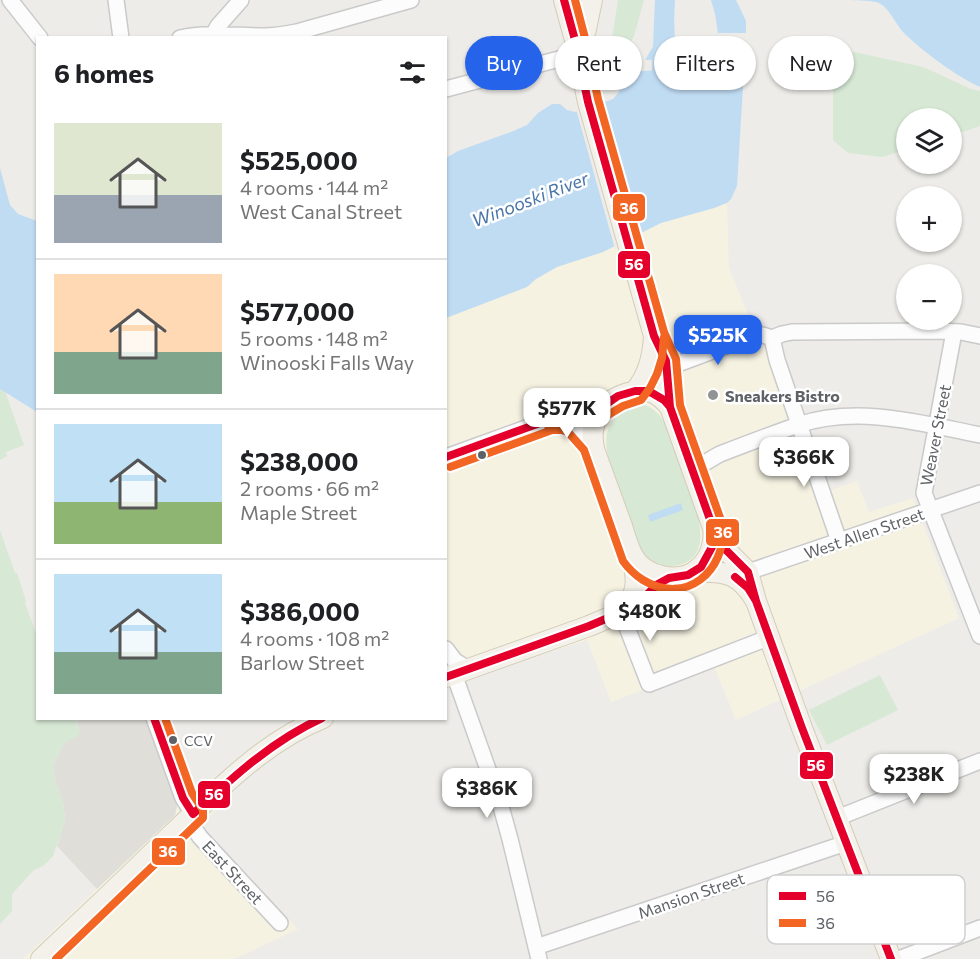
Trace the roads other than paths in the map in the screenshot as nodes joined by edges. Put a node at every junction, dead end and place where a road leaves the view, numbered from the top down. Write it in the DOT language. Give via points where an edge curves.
graph roads {
  1 [pos="10,0"];
  2 [pos="116,0"];
  3 [pos="241,0"];
  4 [pos="411,0"];
  5 [pos="564,0"];
  6 [pos="592,0"];
  7 [pos="213,35"];
  8 [pos="38,36"];
  9 [pos="121,36"];
  10 [pos="190,36"];
  11 [pos="573,36"];
  12 [pos="584,36"];
  13 [pos="555,60"];
  14 [pos="447,89"];
  15 [pos="585,90"];
  16 [pos="954,332"];
  17 [pos="654,336"];
  18 [pos="980,336"];
  19 [pos="772,338"];
  20 [pos="667,368"];
  21 [pos="635,391"];
  22 [pos="605,405"];
  23 [pos="670,407"];
  24 [pos="548,420"];
  25 [pos="800,424"];
  26 [pos="936,427"];
  27 [pos="980,435"];
  28 [pos="592,445"];
  29 [pos="447,457"];
  30 [pos="698,467"];
  31 [pos="980,493"];
  32 [pos="931,510"];
  33 [pos="713,528"];
  34 [pos="839,541"];
  35 [pos="633,556"];
  36 [pos="694,572"];
  37 [pos="748,572"];
  38 [pos="669,578"];
  39 [pos="756,601"];
  40 [pos="621,612"];
  41 [pos="980,636"];
  42 [pos="770,637"];
  43 [pos="447,650"];
  44 [pos="456,673"];
  45 [pos="155,720"];
  46 [pos="318,720"];
  47 [pos="980,761"];
  48 [pos="190,817"];
  49 [pos="837,818"];
  50 [pos="846,843"];
  51 [pos="858,875"];
  52 [pos="280,923"];
  53 [pos="980,928"];
  54 [pos="965,934"];
  55 [pos="885,944"];
  56 [pos="938,944"];
  57 [pos="538,953"];
  58 [pos="41,959"];
  59 [pos="891,959"];
  60 [pos="899,959"];
  1 -- 8 [label="street"];
  2 -- 9 [label="street"];
  3 -- 7 [label="street"];
  4 -- 7 [label="street" via="281,35"];
  5 -- 11 [label="main road"];
  6 -- 12 [label="main road"];
  7 -- 10 [label="street"];
  13 -- 14 [label="street"];
  15 -- 17 [label="main road"];
  16 -- 18 [label="street"];
  16 -- 19 [label="street" via="792,332"];
  16 -- 26 [label="street, Weaver Street"];
  17 -- 20 [label="main road"];
  17 -- 21 [label="main road" via="647,370"];
  19 -- 20 [label="street" via="750,337"];
  19 -- 25 [label="street"];
  20 -- 23 [label="main road"];
  21 -- 22 [label="main road"];
  21 -- 23 [label="main road" via="652,393"];
  22 -- 24 [label="street" via="575,406"];
  22 -- 28 [label="main road" via="593,423"];
  23 -- 30 [label="main road"];
  24 -- 28 [label="street" via="574,423"];
  24 -- 29 [label="street"];
  25 -- 26 [label="street" via="855,416"];
  25 -- 30 [label="street" via="717,455"];
  25 -- 34 [label="street"];
  26 -- 27 [label="street"];
  26 -- 32 [label="street, Weaver Street" via="924,493"];
  28 -- 35 [label="main road"];
  30 -- 33 [label="main road"];
  31 -- 32 [label="street, West Allen Street"];
  32 -- 34 [label="street, West Allen Street"];
  32 -- 41 [label="street, Weaver Street"];
  33 -- 36 [label="main road" via="709,555"];
  33 -- 37 [label="main road" via="726,550"];
  34 -- 37 [label="street, West Allen Street"];
  35 -- 38 [label="main road" via="650,572"];
  35 -- 40 [label="main road" via="636,587"];
  36 -- 38 [label="main road"];
  36 -- 39 [label="main road" via="734,577 744,583"];
  37 -- 39 [label="main road"];
  38 -- 40 [label="main road" via="634,607"];
  39 -- 42 [label="main road"];
  40 -- 42 [label="street" via="649,684"];
  40 -- 44 [label="main road"];
  42 -- 49 [label="main road"];
  43 -- 44 [label="street" via="455,661"];
  44 -- 57 [label="street" via="500,803"];
  45 -- 48 [label="street, East Street"];
  46 -- 48 [label="main road" via="262,753"];
  47 -- 49 [label="street"];
  48 -- 52 [label="street, East Street" via="200,837"];
  48 -- 58 [label="main road"];
  49 -- 50 [label="main road"];
  50 -- 51 [label="main road"];
  50 -- 57 [label="street, Mansion Street"];
  53 -- 54 [label="street"];
  55 -- 59 [label="main road"];
  56 -- 60 [label="street"];
}
